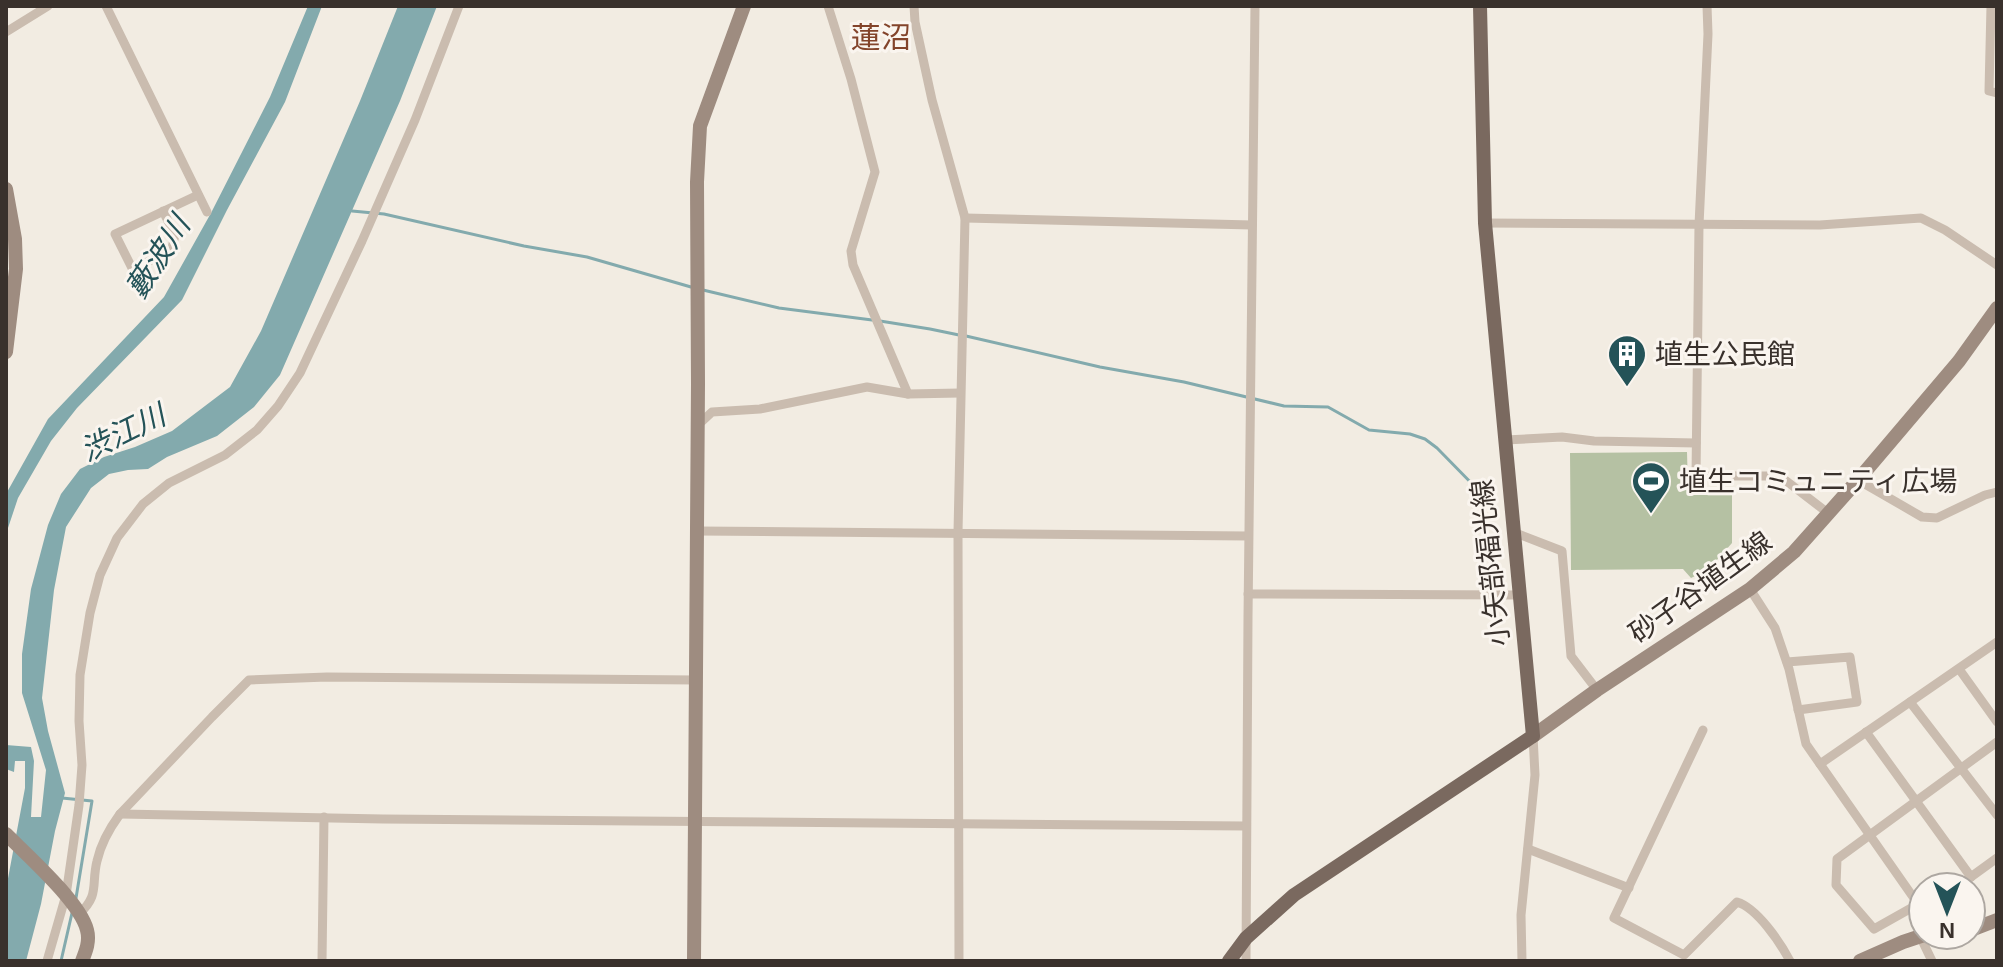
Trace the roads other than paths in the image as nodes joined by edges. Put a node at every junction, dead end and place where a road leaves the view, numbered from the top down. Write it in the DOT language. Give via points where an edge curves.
graph roads {
  1 [pos="48,6"];
  2 [pos="106,6"];
  3 [pos="459,6"];
  4 [pos="744,6"];
  5 [pos="828,6"];
  6 [pos="914,6"];
  7 [pos="1255,6"];
  8 [pos="1480,6"];
  9 [pos="1707,6"];
  10 [pos="1991,6"];
  11 [pos="6,32"];
  12 [pos="1997,93"];
  13 [pos="6,189"];
  14 [pos="198,195"];
  15 [pos="163,211"];
  16 [pos="207,212"];
  17 [pos="965,218"];
  18 [pos="1485,223"];
  19 [pos="1252,225"];
  20 [pos="1699,225"];
  21 [pos="1997,265"];
  22 [pos="1997,308"];
  23 [pos="6,352"];
  24 [pos="960,393"];
  25 [pos="908,394"];
  26 [pos="698,425"];
  27 [pos="1505,440"];
  28 [pos="1696,443"];
  29 [pos="1858,480"];
  30 [pos="1997,492"];
  31 [pos="1828,513"];
  32 [pos="697,531"];
  33 [pos="958,532"];
  34 [pos="1513,532"];
  35 [pos="1248,536"];
  36 [pos="1750,589"];
  37 [pos="1248,594"];
  38 [pos="1519,595"];
  39 [pos="1997,642"];
  40 [pos="1787,662"];
  41 [pos="1959,669"];
  42 [pos="696,680"];
  43 [pos="1597,690"];
  44 [pos="1910,702"];
  45 [pos="1798,710"];
  46 [pos="1997,722"];
  47 [pos="1703,730"];
  48 [pos="1866,732"];
  49 [pos="1533,736"];
  50 [pos="1997,742"];
  51 [pos="1820,764"];
  52 [pos="1961,769"];
  53 [pos="1916,802"];
  54 [pos="120,814"];
  55 [pos="1997,815"];
  56 [pos="324,817"];
  57 [pos="695,821"];
  58 [pos="959,823"];
  59 [pos="1246,826"];
  60 [pos="6,834"];
  61 [pos="1870,836"];
  62 [pos="1528,849"];
  63 [pos="1997,858"];
  64 [pos="1967,871"];
  65 [pos="1979,871"];
  66 [pos="1907,886"];
  67 [pos="1629,888"];
  68 [pos="66,895"];
  69 [pos="1907,910"];
  70 [pos="79,914"];
  71 [pos="1246,938"];
  72 [pos="1907,941"];
  73 [pos="47,961"];
  74 [pos="82,961"];
  75 [pos="322,961"];
  76 [pos="694,961"];
  77 [pos="959,961"];
  78 [pos="1229,961"];
  79 [pos="1246,961"];
  80 [pos="1522,961"];
  81 [pos="1790,961"];
  82 [pos="1860,961"];
  1 -- 11 [label="street"];
  2 -- 14 [label="street"];
  3 -- 68 [label="street" via="415,120 300,373 257,430 143,504 117,538 100,575 80,675 82,765"];
  4 -- 26 [label="street" via="700,126"];
  5 -- 25 [label="street" via="875,172 851,251 853,265"];
  6 -- 17 [label="street" via="932,100"];
  7 -- 19 [label="street"];
  8 -- 18 [label="main road, 小矢部福光線"];
  9 -- 20 [label="street"];
  10 -- 12 [label="street" via="1989,91"];
  13 -- 23 [label="street" via="16,269"];
  14 -- 15 [label="street"];
  14 -- 16 [label="street"];
  15 -- 15 [label="street" via="115,234 133,270 172,248 175,235"];
  17 -- 19 [label="street"];
  17 -- 24 [label="street"];
  18 -- 20 [label="street"];
  18 -- 27 [label="main road, 小矢部福光線"];
  19 -- 35 [label="street"];
  20 -- 21 [label="street" via="1921,218"];
  20 -- 28 [label="street"];
  22 -- 29 [label="street, 砂子谷埴生線"];
  24 -- 25 [label="street"];
  24 -- 33 [label="street"];
  25 -- 26 [label="street" via="867,387 760,409 712,412"];
  26 -- 32 [label="street"];
  27 -- 28 [label="street"];
  27 -- 34 [label="main road, 小矢部福光線"];
  28 -- 31 [label="street" via="1696,476 1774,476"];
  29 -- 30 [label="street" via="1922,517 1937,518"];
  29 -- 31 [label="street, 砂子谷埴生線"];
  31 -- 36 [label="street, 砂子谷埴生線" via="1794,552"];
  32 -- 33 [label="street"];
  32 -- 42 [label="street"];
  33 -- 35 [label="street"];
  33 -- 58 [label="street"];
  34 -- 38 [label="main road, 小矢部福光線"];
  34 -- 43 [label="street" via="1562,551 1571,656"];
  35 -- 37 [label="street"];
  36 -- 40 [label="street" via="1775,628"];
  36 -- 43 [label="street, 砂子谷埴生線"];
  37 -- 38 [label="street"];
  37 -- 59 [label="street"];
  38 -- 49 [label="main road, 小矢部福光線"];
  39 -- 41 [label="street"];
  40 -- 45 [label="street"];
  40 -- 45 [label="street" via="1850,657 1857,702"];
  41 -- 44 [label="street"];
  41 -- 46 [label="street"];
  42 -- 54 [label="street" via="249,680"];
  42 -- 57 [label="street"];
  43 -- 49 [label="street, 砂子谷埴生線"];
  44 -- 48 [label="street"];
  44 -- 52 [label="street"];
  45 -- 51 [label="street" via="1806,744"];
  47 -- 67 [label="street"];
  48 -- 51 [label="street"];
  48 -- 53 [label="street"];
  49 -- 62 [label="street"];
  49 -- 71 [label="main road" via="1294,895"];
  50 -- 52 [label="street"];
  51 -- 61 [label="street"];
  52 -- 53 [label="street"];
  52 -- 55 [label="street"];
  53 -- 61 [label="street"];
  53 -- 64 [label="street"];
  54 -- 56 [label="street"];
  54 -- 70 [label="street" via="106,832 93,898"];
  56 -- 57 [label="street"];
  56 -- 75 [label="street"];
  57 -- 58 [label="street"];
  57 -- 76 [label="street"];
  58 -- 59 [label="street"];
  58 -- 77 [label="street"];
  59 -- 71 [label="street"];
  60 -- 68 [label="street"];
  61 -- 66 [label="street"];
  61 -- 69 [label="street" via="1837,859 1836,885 1874,929"];
  62 -- 67 [label="street"];
  62 -- 80 [label="street"];
  63 -- 65 [label="street"];
  67 -- 81 [label="street" via="1614,918 1684,955 1737,902 1779,941"];
  68 -- 70 [label="street"];
  68 -- 73 [label="street"];
  70 -- 74 [label="street" via="88,944"];
  71 -- 78 [label="main road"];
  71 -- 79 [label="street"];
  72 -- 82 [label="street"];
}
